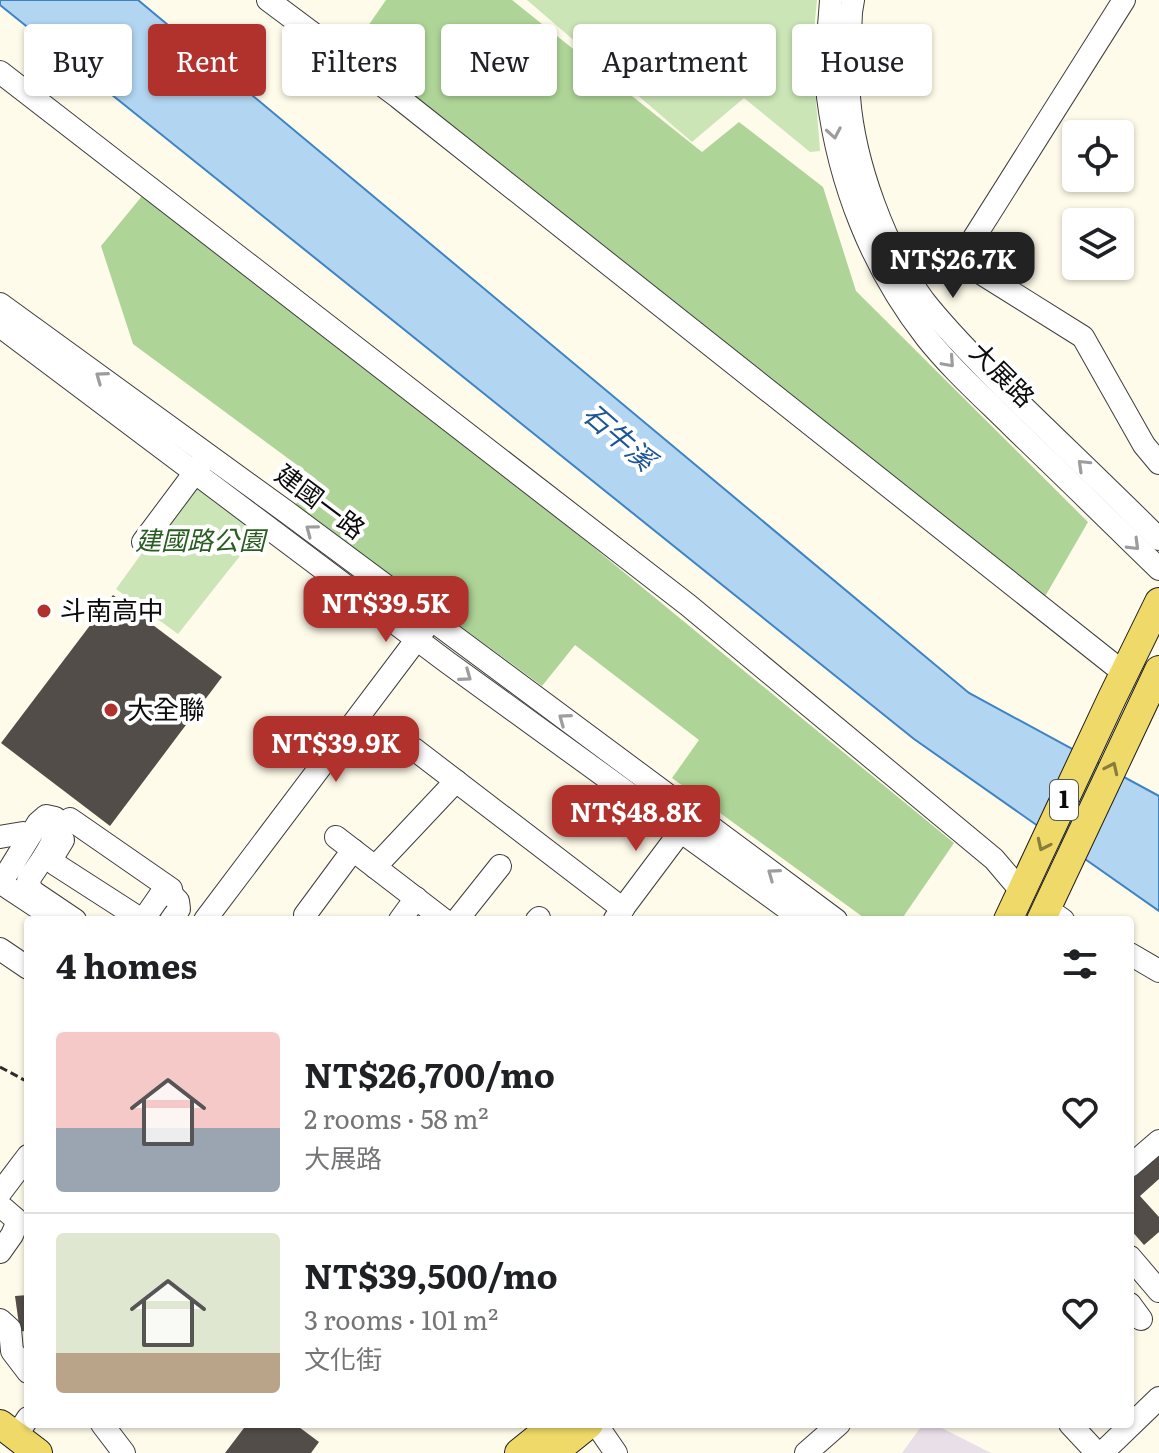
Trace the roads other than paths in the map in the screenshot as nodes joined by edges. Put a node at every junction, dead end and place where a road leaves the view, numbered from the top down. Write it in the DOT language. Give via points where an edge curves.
graph roads {
  1 [pos="268,0"];
  2 [pos="831,0"];
  3 [pos="853,0"];
  4 [pos="1124,0"];
  5 [pos="0,72"];
  6 [pos="0,304"];
  7 [pos="0,326"];
  8 [pos="1159,463"];
  9 [pos="195,464"];
  10 [pos="150,509"];
  11 [pos="1159,539"];
  12 [pos="143,542"];
  13 [pos="1159,569"];
  14 [pos="1159,602"];
  15 [pos="431,620"];
  16 [pos="417,639"];
  17 [pos="1159,670"];
  18 [pos="1118,685"];
  19 [pos="414,749"];
  20 [pos="456,781"];
  21 [pos="70,819"];
  22 [pos="688,823"];
  23 [pos="23,833"];
  24 [pos="0,837"];
  25 [pos="500,866"];
  26 [pos="375,867"];
  27 [pos="0,868"];
  28 [pos="172,895"];
  29 [pos="416,898"];
  30 [pos="1016,904"];
  31 [pos="618,914"];
  32 [pos="305,915"];
  33 [pos="51,916"];
  34 [pos="69,916"];
  35 [pos="136,916"];
  36 [pos="145,916"];
  37 [pos="174,916"];
  38 [pos="215,916"];
  39 [pos="403,916"];
  40 [pos="439,916"];
  41 [pos="460,916"];
  42 [pos="789,916"];
  43 [pos="830,916"];
  44 [pos="1048,916"];
  45 [pos="0,949"];
  46 [pos="1134,956"];
  47 [pos="24,965"];
  48 [pos="1159,971"];
  49 [pos="1159,1141"];
  50 [pos="24,1161"];
  51 [pos="1134,1163"];
  52 [pos="2,1191"];
  53 [pos="0,1252"];
  54 [pos="1134,1262"];
  55 [pos="1159,1291"];
  56 [pos="0,1320"];
  57 [pos="24,1367"];
  58 [pos="1159,1398"];
  59 [pos="1134,1421"];
  60 [pos="15,1426"];
  61 [pos="105,1428"];
  62 [pos="550,1428"];
  63 [pos="584,1428"];
  64 [pos="599,1428"];
  65 [pos="834,1428"];
  66 [pos="1074,1428"];
  67 [pos="1127,1428"];
  68 [pos="38,1453"];
  69 [pos="124,1453"];
  70 [pos="519,1453"];
  71 [pos="553,1453"];
  72 [pos="616,1453"];
  73 [pos="806,1453"];
  74 [pos="1100,1453"];
  1 -- 18 [label="street" via="398,97"];
  2 -- 13 [label="street, 大展路, one-way" via="827,95 840,165 862,230 886,278 926,337 965,380"];
  11 -- 3 [label="street, 大展路, one-way" via="956,340 895,254 868,189 854,128 849,96"];
  4 -- 8 [label="street" via="960,260 1083,337"];
  5 -- 30 [label="street" via="688,605 994,859"];
  9 -- 6 [label="street, 建國一路, one-way"];
  7 -- 9 [label="street, 建國一路"];
  9 -- 10 [label="street"];
  9 -- 12 [label="street"];
  15 -- 9 [label="street, 建國一路, one-way"];
  9 -- 16 [label="street, 建國一路"];
  14 -- 18 [label="main road, 1"];
  15 -- 16 [label="street"];
  22 -- 15 [label="street, 建國一路, one-way"];
  16 -- 22 [label="street, 建國一路, one-way"];
  16 -- 38 [label="street"];
  44 -- 17 [label="main road, 1, one-way"];
  18 -- 30 [label="main road, 1, one-way"];
  19 -- 20 [label="street"];
  20 -- 26 [label="street"];
  20 -- 31 [label="street"];
  21 -- 23 [label="street" via="49,805 38,810"];
  21 -- 28 [label="street" via="171,889"];
  21 -- 35 [label="street" via="70,831 52,858 55,864"];
  22 -- 31 [label="street"];
  22 -- 42 [label="street, 建國一路"];
  43 -- 22 [label="street, 建國一路, one-way"];
  23 -- 24 [label="street"];
  23 -- 27 [label="street"];
  25 -- 41 [label="street"];
  26 -- 29 [label="street"];
  26 -- 32 [label="street" via="344,843"];
  28 -- 36 [label="street" via="161,894"];
  28 -- 37 [label="street" via="179,909"];
  29 -- 39 [label="street"];
  29 -- 40 [label="street"];
  33 -- 34 [label="street" via="1,883 46,816 58,823 56,835 28,881 32,891"];
  45 -- 47 [label="street"];
  46 -- 48 [label="street"];
  49 -- 51 [label="street"];
  50 -- 52 [label="street"];
  52 -- 53 [label="street" via="18,1221"];
  54 -- 55 [label="street"];
  56 -- 57 [label="street" via="10,1329 12,1351"];
  58 -- 59 [label="street"];
  60 -- 68 [label="main road"];
  61 -- 69 [label="street"];
  62 -- 70 [label="main road"];
  63 -- 71 [label="main road"];
  64 -- 72 [label="street"];
  65 -- 73 [label="street"];
  66 -- 74 [label="street"];
  67 -- 74 [label="street"];
}
